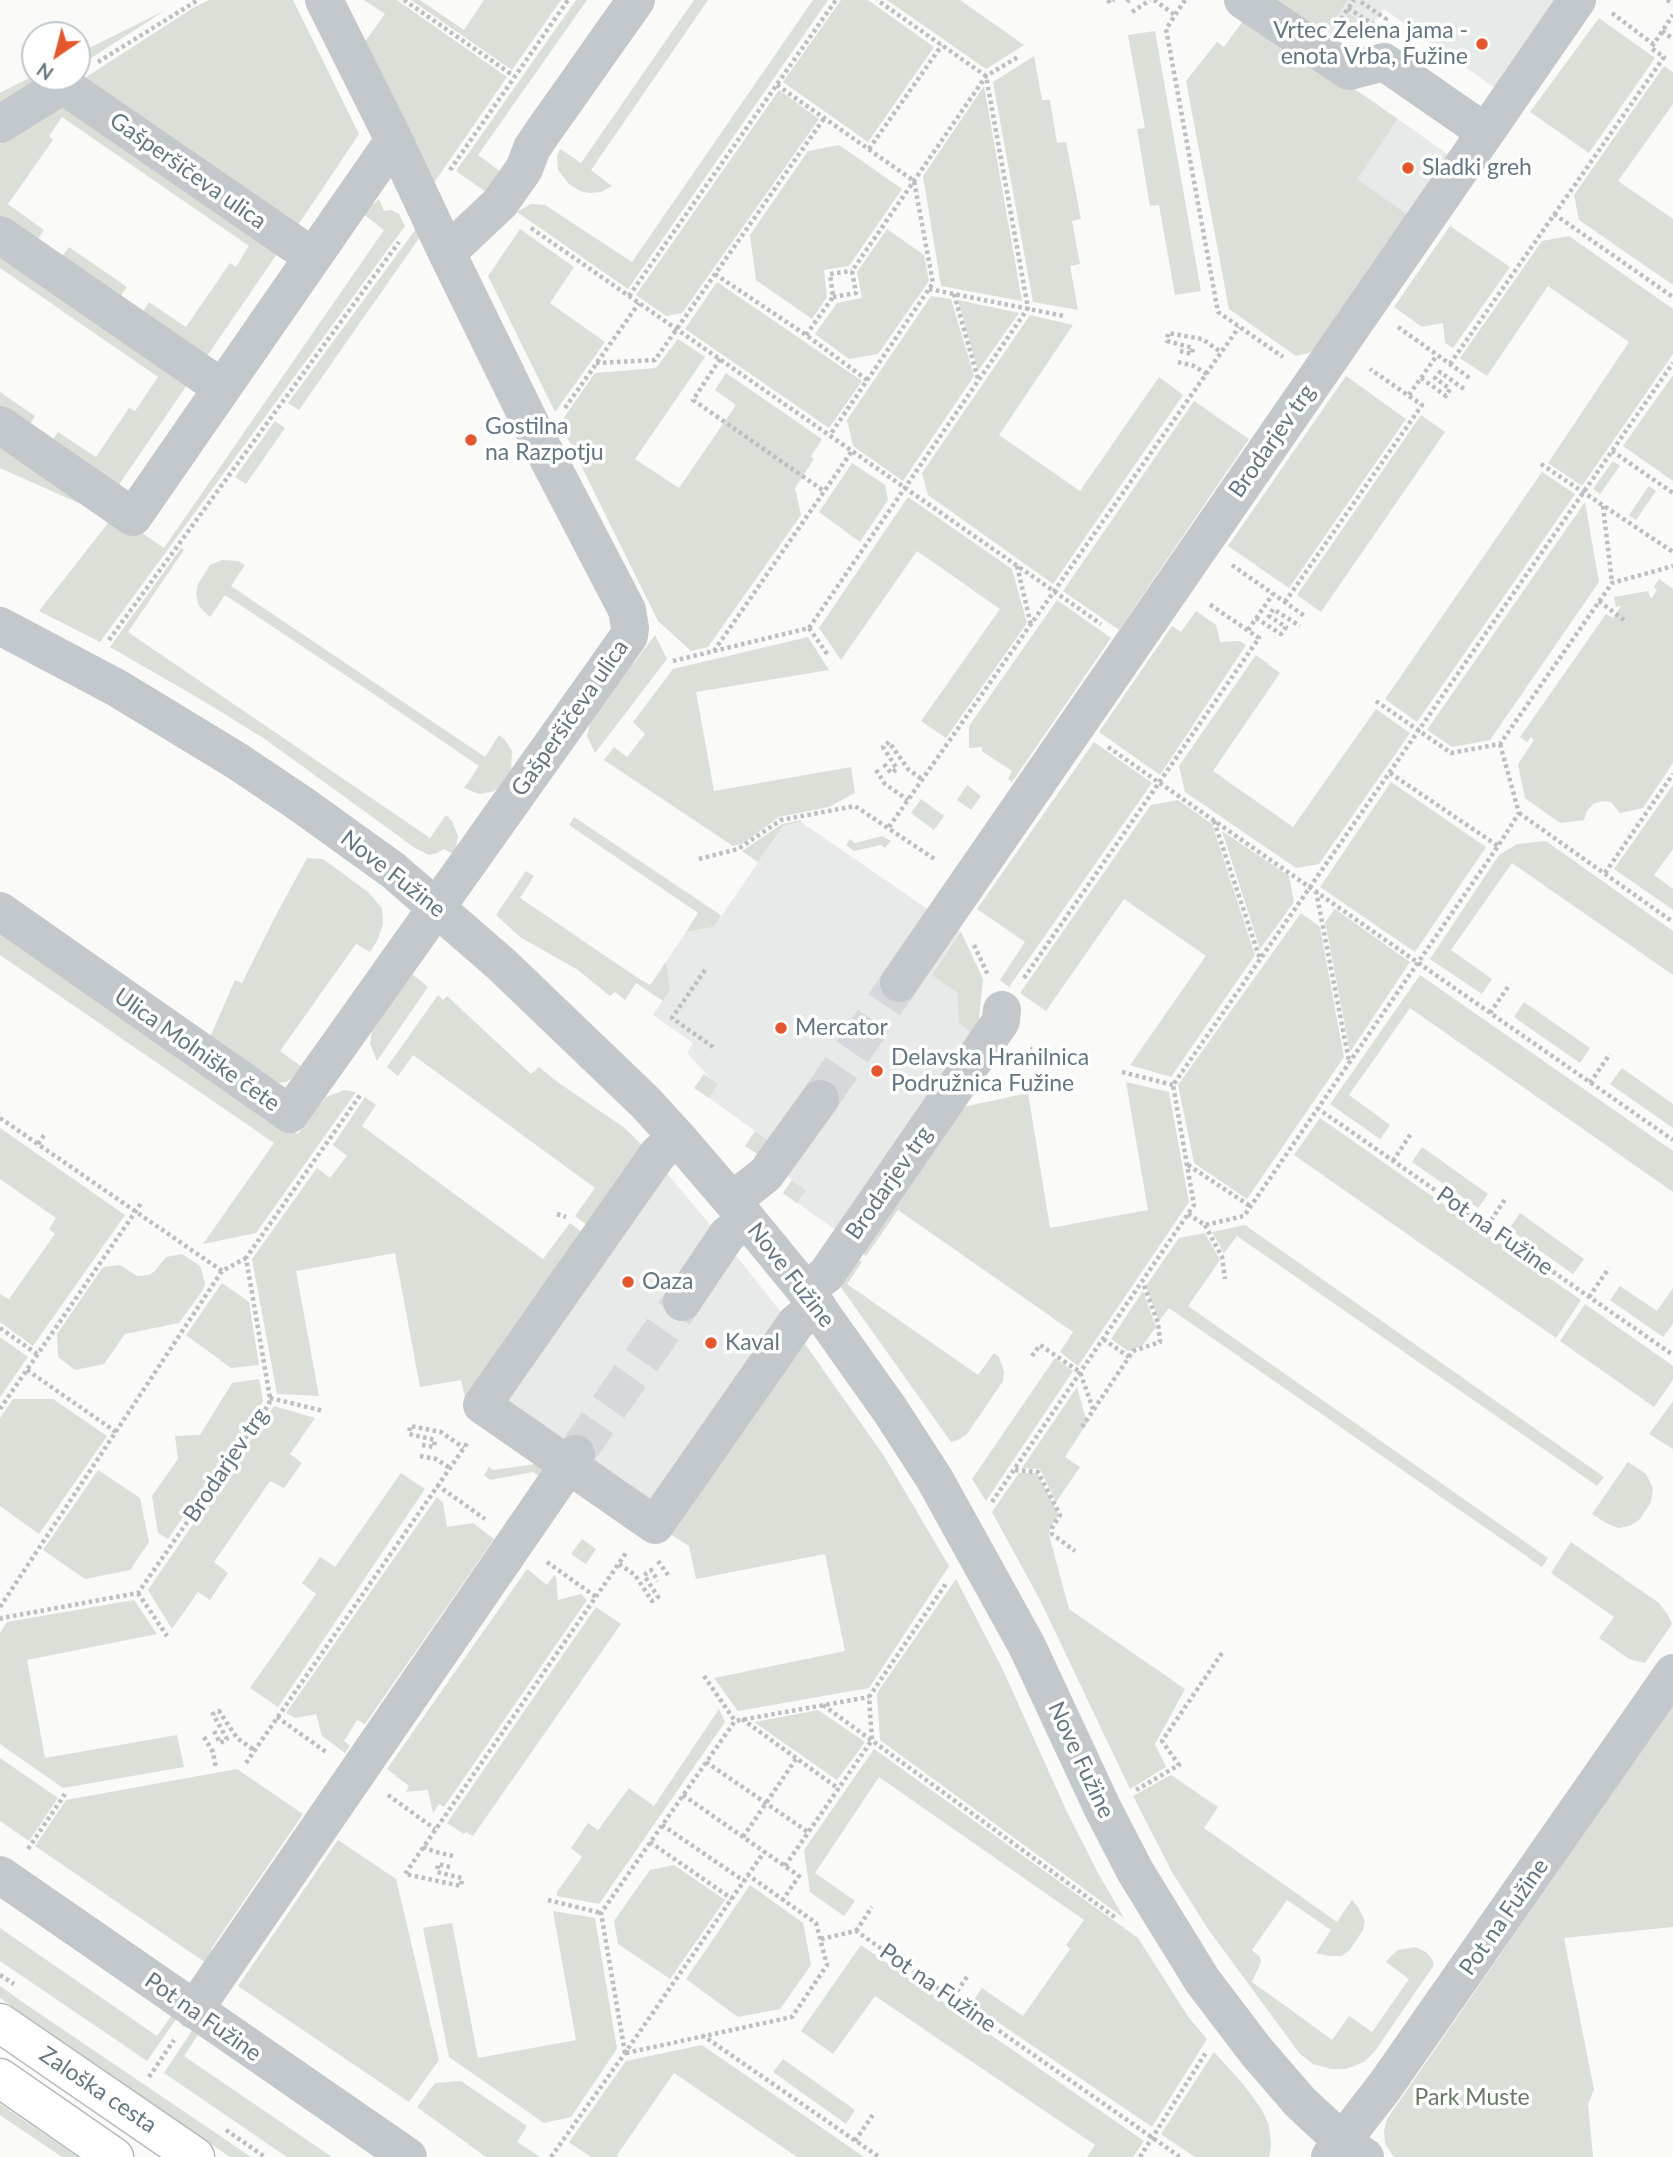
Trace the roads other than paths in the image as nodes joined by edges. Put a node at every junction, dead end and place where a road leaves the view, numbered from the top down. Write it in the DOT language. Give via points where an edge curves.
graph roads {
  1 [pos="324,0"];
  2 [pos="636,0"];
  3 [pos="1243,0"];
  4 [pos="1590,4"];
  5 [pos="0,124"];
  6 [pos="1485,132"];
  7 [pos="394,140"];
  8 [pos="0,234"];
  9 [pos="447,253"];
  10 [pos="313,257"];
  11 [pos="222,388"];
  12 [pos="0,425"];
  13 [pos="0,626"];
  14 [pos="437,907"];
  15 [pos="0,911"];
  16 [pos="899,983"];
  17 [pos="1005,1005"];
  18 [pos="820,1099"];
  19 [pos="677,1137"];
  20 [pos="740,1210"];
  21 [pos="811,1298"];
  22 [pos="682,1302"];
  23 [pos="573,1460"];
  24 [pos="1673,1673"];
  25 [pos="0,1875"];
  26 [pos="194,2010"];
  27 [pos="0,2023"];
  28 [pos="0,2078"];
  29 [pos="1346,2152"];
  30 [pos="114,2157"];
  31 [pos="195,2157"];
  32 [pos="408,2157"];
  1 -- 7 [label="street, Gašperšičeva ulica"];
  2 -- 9 [label="street" via="531,148 524,169 498,205"];
  3 -- 6 [label="street" via="1349,71 1384,62"];
  4 -- 6 [label="street, Brodarjev trg"];
  5 -- 10 [label="street, Gašperšičeva ulica" via="76,77"];
  6 -- 16 [label="street, Brodarjev trg"];
  7 -- 9 [label="street, Gašperšičeva ulica"];
  7 -- 10 [label="street"];
  8 -- 11 [label="street"];
  9 -- 14 [label="street, Gašperšičeva ulica" via="628,610 630,628 629,636"];
  10 -- 11 [label="street"];
  11 -- 12 [label="street" via="133,517"];
  13 -- 14 [label="street, Nove Fužine" via="117,688 237,761 394,871"];
  14 -- 15 [label="street, Ulica Molniške čete" via="290,1114"];
  14 -- 19 [label="street, Nove Fužine"];
  17 -- 21 [label="street, Brodarjev trg" via="1000,1021"];
  18 -- 20 [label="street"];
  19 -- 20 [label="street, Nove Fužine"];
  19 -- 23 [label="street" via="659,1154 482,1405"];
  20 -- 21 [label="street, Nove Fužine"];
  20 -- 22 [label="street"];
  21 -- 23 [label="street, Brodarjev trg" via="655,1525"];
  21 -- 29 [label="street, Nove Fužine" via="934,1478 1027,1646 1135,1871 1202,1980 1256,2051"];
  23 -- 26 [label="street"];
  24 -- 29 [label="street, Pot na Fužine" via="1385,2086"];
  25 -- 26 [label="street, Pot na Fužine"];
  26 -- 32 [label="street, Pot na Fužine"];
  27 -- 31 [label="main road, Zaloška cesta"];
  28 -- 30 [label="main road, Zaloška cesta"];
}
